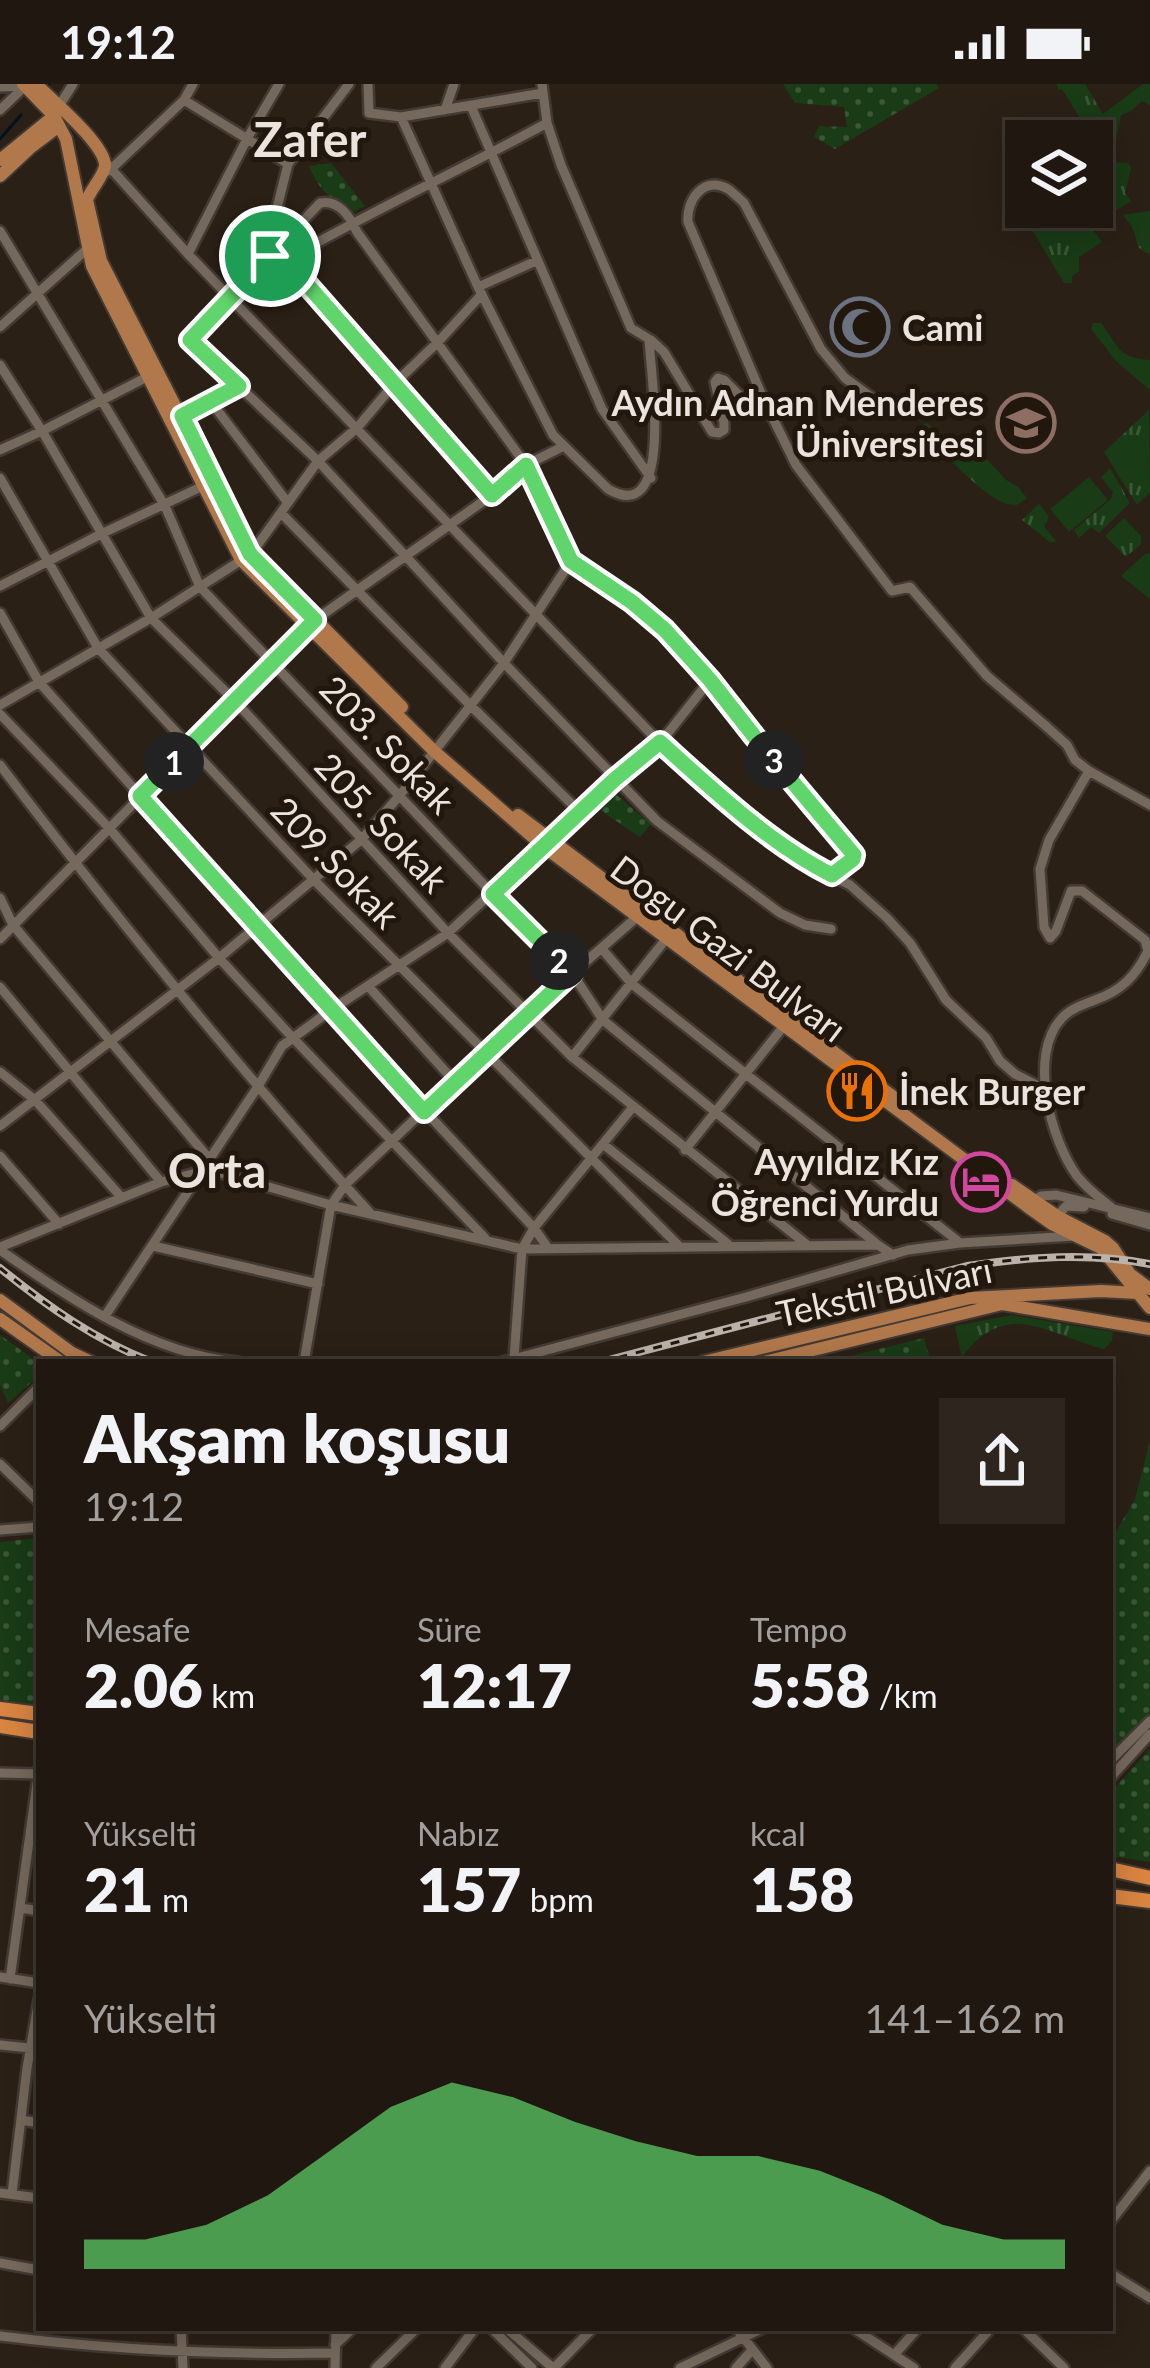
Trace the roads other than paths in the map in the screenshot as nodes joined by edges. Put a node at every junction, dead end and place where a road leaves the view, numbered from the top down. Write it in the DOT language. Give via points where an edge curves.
graph roads {
  1 [pos="73,84"];
  2 [pos="193,84"];
  3 [pos="279,84"];
  4 [pos="350,84"];
  5 [pos="368,84"];
  6 [pos="454,84"];
  7 [pos="28,85"];
  8 [pos="0,87"];
  9 [pos="543,89"];
  10 [pos="184,100"];
  11 [pos="471,106"];
  12 [pos="0,110"];
  13 [pos="445,110"];
  14 [pos="61,116"];
  15 [pos="401,117"];
  16 [pos="547,122"];
  17 [pos="248,137"];
  18 [pos="491,153"];
  19 [pos="70,157"];
  20 [pos="0,160"];
  21 [pos="288,164"];
  22 [pos="105,165"];
  23 [pos="72,174"];
  24 [pos="0,176"];
  25 [pos="430,182"];
  26 [pos="352,222"];
  27 [pos="0,230"];
  28 [pos="87,249"];
  29 [pos="276,249"];
  30 [pos="188,254"];
  31 [pos="286,260"];
  32 [pos="536,261"];
  33 [pos="480,290"];
  34 [pos="38,292"];
  35 [pos="230,298"];
  36 [pos="0,327"];
  37 [pos="650,339"];
  38 [pos="438,342"];
  39 [pos="0,365"];
  40 [pos="147,377"];
  41 [pos="394,384"];
  42 [pos="239,386"];
  43 [pos="763,398"];
  44 [pos="100,399"];
  45 [pos="875,400"];
  46 [pos="211,402"];
  47 [pos="176,419"];
  48 [pos="357,428"];
  49 [pos="42,431"];
  50 [pos="562,447"];
  51 [pos="0,450"];
  52 [pos="319,460"];
  53 [pos="526,465"];
  54 [pos="0,478"];
  55 [pos="651,478"];
  56 [pos="203,486"];
  57 [pos="492,495"];
  58 [pos="165,506"];
  59 [pos="285,508"];
  60 [pos="448,523"];
  61 [pos="101,534"];
  62 [pos="405,555"];
  63 [pos="246,557"];
  64 [pos="571,561"];
  65 [pos="47,563"];
  66 [pos="0,586"];
  67 [pos="200,587"];
  68 [pos="356,590"];
  69 [pos="536,612"];
  70 [pos="0,614"];
  71 [pos="151,618"];
  72 [pos="312,623"];
  73 [pos="98,648"];
  74 [pos="272,662"];
  75 [pos="504,663"];
  76 [pos="710,680"];
  77 [pos="39,682"];
  78 [pos="235,701"];
  79 [pos="470,705"];
  80 [pos="0,709"];
  81 [pos="660,742"];
  82 [pos="189,746"];
  83 [pos="436,747"];
  84 [pos="0,765"];
  85 [pos="1089,771"];
  86 [pos="614,780"];
  87 [pos="400,794"];
  88 [pos="140,796"];
  89 [pos="1150,805"];
  90 [pos="581,813"];
  91 [pos="109,828"];
  92 [pos="362,838"];
  93 [pos="548,844"];
  94 [pos="74,862"];
  95 [pos="832,875"];
  96 [pos="313,879"];
  97 [pos="493,894"];
  98 [pos="0,898"];
  99 [pos="637,916"];
  100 [pos="13,925"];
  101 [pos="257,927"];
  102 [pos="831,929"];
  103 [pos="448,933"];
  104 [pos="665,934"];
  105 [pos="0,939"];
  106 [pos="602,949"];
  107 [pos="219,958"];
  108 [pos="399,966"];
  109 [pos="572,973"];
  110 [pos="632,984"];
  111 [pos="368,986"];
  112 [pos="0,987"];
  113 [pos="177,989"];
  114 [pos="331,1010"];
  115 [pos="529,1012"];
  116 [pos="603,1021"];
  117 [pos="786,1023"];
  118 [pos="292,1037"];
  119 [pos="110,1042"];
  120 [pos="486,1052"];
  121 [pos="572,1058"];
  122 [pos="0,1072"];
  123 [pos="71,1072"];
  124 [pos="745,1074"];
  125 [pos="455,1082"];
  126 [pos="257,1088"];
  127 [pos="1046,1090"];
  128 [pos="35,1100"];
  129 [pos="633,1107"];
  130 [pos="424,1112"];
  131 [pos="714,1112"];
  132 [pos="0,1126"];
  133 [pos="392,1142"];
  134 [pos="603,1144"];
  135 [pos="686,1150"];
  136 [pos="0,1156"];
  137 [pos="591,1157"];
  138 [pos="209,1161"];
  139 [pos="200,1172"];
  140 [pos="161,1182"];
  141 [pos="345,1185"];
  142 [pos="122,1198"];
  143 [pos="1034,1201"];
  144 [pos="331,1205"];
  145 [pos="1112,1208"];
  146 [pos="371,1214"];
  147 [pos="1054,1220"];
  148 [pos="1150,1221"];
  149 [pos="58,1224"];
  150 [pos="534,1228"];
  151 [pos="1077,1235"];
  152 [pos="487,1240"];
  153 [pos="960,1243"];
  154 [pos="728,1244"];
  155 [pos="806,1244"];
  156 [pos="878,1244"];
  157 [pos="153,1246"];
  158 [pos="679,1246"];
  159 [pos="0,1248"];
  160 [pos="549,1248"];
  161 [pos="522,1249"];
  162 [pos="893,1255"];
  163 [pos="1119,1272"];
  164 [pos="318,1284"];
  165 [pos="1101,1291"];
  166 [pos="1045,1293"];
  167 [pos="1135,1293"];
  168 [pos="1150,1293"];
  169 [pos="0,1300"];
  170 [pos="1150,1308"];
  171 [pos="1045,1310"];
  172 [pos="105,1316"];
  173 [pos="0,1319"];
  174 [pos="1150,1329"];
  175 [pos="514,1358"];
  176 [pos="65,1359"];
  177 [pos="220,1359"];
  178 [pos="305,1359"];
  179 [pos="511,1359"];
  180 [pos="716,1359"];
  181 [pos="776,1359"];
  182 [pos="36,1390"];
  183 [pos="0,1426"];
  184 [pos="0,1464"];
  185 [pos="36,1499"];
  186 [pos="36,1527"];
  187 [pos="0,1530"];
  188 [pos="0,1709"];
  189 [pos="36,1714"];
  190 [pos="1150,1721"];
  191 [pos="0,1726"];
  192 [pos="36,1732"];
  193 [pos="1150,1734"];
  194 [pos="1113,1758"];
  195 [pos="36,1772"];
  196 [pos="0,1773"];
  197 [pos="1113,1775"];
  198 [pos="34,1845"];
  199 [pos="1113,1870"];
  200 [pos="1150,1878"];
  201 [pos="1113,1896"];
  202 [pos="1150,1900"];
  203 [pos="21,1909"];
  204 [pos="36,1911"];
  205 [pos="5,1978"];
  206 [pos="36,1983"];
  207 [pos="0,2045"];
  208 [pos="35,2049"];
  209 [pos="21,2120"];
  210 [pos="36,2122"];
  211 [pos="1150,2171"];
  212 [pos="6,2194"];
  213 [pos="36,2198"];
  214 [pos="1113,2218"];
  215 [pos="0,2264"];
  216 [pos="36,2270"];
  217 [pos="1113,2274"];
  218 [pos="1150,2298"];
  219 [pos="181,2331"];
  220 [pos="336,2331"];
  221 [pos="350,2331"];
  222 [pos="414,2331"];
  223 [pos="474,2331"];
  224 [pos="494,2331"];
  225 [pos="510,2331"];
  226 [pos="590,2331"];
  227 [pos="858,2331"];
  228 [pos="915,2331"];
  229 [pos="988,2331"];
  230 [pos="1026,2331"];
  231 [pos="739,2333"];
  232 [pos="0,2336"];
  233 [pos="335,2349"];
  234 [pos="752,2350"];
  235 [pos="182,2351"];
  236 [pos="261,2354"];
  237 [pos="894,2355"];
  238 [pos="183,2368"];
  239 [pos="262,2368"];
  240 [pos="335,2368"];
  241 [pos="376,2368"];
  242 [pos="445,2368"];
  243 [pos="532,2368"];
  244 [pos="554,2368"];
  245 [pos="680,2368"];
  246 [pos="736,2368"];
  247 [pos="766,2368"];
  248 [pos="914,2368"];
  249 [pos="955,2368"];
  250 [pos="1064,2368"];
  1 -- 14 [label="street"];
  2 -- 10 [label="street"];
  3 -- 17 [label="street"];
  4 -- 21 [label="street"];
  5 -- 15 [label="street" via="369,113"];
  6 -- 13 [label="street"];
  7 -- 8 [label="street"];
  7 -- 12 [label="street"];
  7 -- 14 [label="main road"];
  9 -- 11 [label="street"];
  9 -- 16 [label="street"];
  10 -- 17 [label="street"];
  10 -- 22 [label="street"];
  11 -- 13 [label="street"];
  11 -- 18 [label="street"];
  13 -- 15 [label="street"];
  14 -- 19 [label="main road"];
  14 -- 20 [label="main road"];
  14 -- 22 [label="main road"];
  14 -- 24 [label="main road"];
  15 -- 25 [label="street"];
  16 -- 18 [label="street"];
  16 -- 37 [label="street" via="631,328"];
  17 -- 21 [label="street"];
  17 -- 30 [label="street"];
  18 -- 25 [label="street"];
  18 -- 32 [label="street"];
  19 -- 22 [label="main road" via="81,146"];
  19 -- 23 [label="main road"];
  21 -- 29 [label="street" via="269,240"];
  22 -- 23 [label="main road" via="83,179"];
  22 -- 30 [label="street"];
  22 -- 47 [label="main road" via="87,200 101,261"];
  23 -- 28 [label="main road"];
  25 -- 26 [label="street"];
  25 -- 33 [label="street"];
  26 -- 29 [label="street" via="323,201"];
  26 -- 31 [label="street"];
  26 -- 38 [label="street"];
  27 -- 34 [label="street, 203. Sokak"];
  28 -- 34 [label="street"];
  28 -- 40 [label="main road"];
  29 -- 31 [label="street"];
  29 -- 35 [label="street"];
  30 -- 35 [label="street"];
  31 -- 41 [label="street"];
  32 -- 33 [label="street"];
  32 -- 55 [label="street" via="602,409"];
  33 -- 38 [label="street"];
  33 -- 50 [label="street"];
  34 -- 36 [label="street"];
  34 -- 44 [label="street, 203. Sokak"];
  35 -- 42 [label="street" via="190,340"];
  35 -- 48 [label="street"];
  37 -- 43 [label="street" via="712,432 724,430 718,378 751,407"];
  37 -- 55 [label="street"];
  38 -- 41 [label="street"];
  38 -- 53 [label="street"];
  39 -- 49 [label="street, 205. Sokak"];
  40 -- 44 [label="street"];
  40 -- 47 [label="main road"];
  41 -- 48 [label="street"];
  41 -- 57 [label="street"];
  42 -- 46 [label="street"];
  42 -- 52 [label="street"];
  43 -- 45 [label="street" via="688,222 687,209 705,188 729,189 744,203 821,349"];
  43 -- 85 [label="street" via="796,465 892,591 910,587 987,676"];
  44 -- 49 [label="street"];
  44 -- 58 [label="street, 203. Sokak"];
  46 -- 47 [label="street"];
  46 -- 59 [label="street"];
  47 -- 56 [label="main road"];
  47 -- 63 [label="main road"];
  48 -- 52 [label="street"];
  48 -- 60 [label="street"];
  49 -- 51 [label="street"];
  49 -- 61 [label="street, 205. Sokak"];
  50 -- 53 [label="street"];
  50 -- 55 [label="street" via="618,495"];
  52 -- 59 [label="street"];
  52 -- 62 [label="street"];
  53 -- 57 [label="street"];
  53 -- 64 [label="street"];
  54 -- 65 [label="street, 209.Sokak"];
  56 -- 58 [label="street"];
  56 -- 63 [label="main road"];
  57 -- 60 [label="street"];
  58 -- 61 [label="street"];
  58 -- 67 [label="street, 203. Sokak"];
  59 -- 63 [label="street"];
  59 -- 68 [label="street"];
  60 -- 62 [label="street"];
  60 -- 69 [label="street"];
  61 -- 65 [label="street"];
  61 -- 71 [label="street, 205. Sokak"];
  62 -- 68 [label="street"];
  62 -- 75 [label="street"];
  63 -- 67 [label="street"];
  63 -- 72 [label="main road"];
  64 -- 69 [label="street"];
  64 -- 76 [label="street" via="665,630"];
  65 -- 66 [label="street"];
  65 -- 73 [label="street, 209.Sokak"];
  67 -- 71 [label="street"];
  67 -- 74 [label="street, 203. Sokak"];
  68 -- 72 [label="street"];
  68 -- 79 [label="street"];
  69 -- 75 [label="street"];
  69 -- 81 [label="street"];
  70 -- 77 [label="street"];
  71 -- 73 [label="street"];
  71 -- 78 [label="street, 205. Sokak"];
  72 -- 74 [label="street"];
  72 -- 83 [label="main road"];
  73 -- 77 [label="street"];
  73 -- 82 [label="street, 209.Sokak"];
  74 -- 78 [label="street"];
  74 -- 87 [label="street, 203. Sokak"];
  75 -- 79 [label="street"];
  75 -- 86 [label="street"];
  76 -- 81 [label="street"];
  76 -- 95 [label="street" via="854,855"];
  77 -- 80 [label="street"];
  77 -- 88 [label="street"];
  78 -- 82 [label="street"];
  78 -- 92 [label="street, 205. Sokak"];
  79 -- 83 [label="street"];
  79 -- 90 [label="street"];
  80 -- 91 [label="street"];
  81 -- 86 [label="street"];
  81 -- 95 [label="street" via="803,861"];
  82 -- 88 [label="street"];
  82 -- 96 [label="street, 209.Sokak"];
  83 -- 87 [label="street"];
  83 -- 93 [label="main road"];
  84 -- 94 [label="street"];
  85 -- 89 [label="street"];
  85 -- 127 [label="street" via="1043,856 1044,927 1050,938 1071,891 1082,891 1145,940 1148,951 1131,980 1062,1017 1048,1041"];
  86 -- 90 [label="street"];
  86 -- 102 [label="street" via="763,902 806,926"];
  87 -- 92 [label="street"];
  87 -- 97 [label="street, 203. Sokak"];
  88 -- 91 [label="street"];
  88 -- 101 [label="street"];
  90 -- 93 [label="street"];
  91 -- 94 [label="street"];
  91 -- 107 [label="street"];
  92 -- 96 [label="street"];
  92 -- 103 [label="street, 205. Sokak"];
  93 -- 97 [label="street"];
  93 -- 99 [label="main road, Dogu Gazi Bulvarı"];
  93 -- 104 [label="main road"];
  94 -- 100 [label="street"];
  94 -- 113 [label="street"];
  95 -- 127 [label="street" via="910,943 1000,1061"];
  96 -- 101 [label="street"];
  96 -- 108 [label="street, 209.Sokak"];
  97 -- 103 [label="street"];
  97 -- 109 [label="street, 203. Sokak"];
  98 -- 100 [label="street"];
  99 -- 104 [label="main road, Dogu Gazi Bulvarı"];
  99 -- 106 [label="street"];
  100 -- 105 [label="street"];
  100 -- 119 [label="street"];
  101 -- 107 [label="street"];
  101 -- 114 [label="street"];
  103 -- 108 [label="street"];
  103 -- 115 [label="street, 205. Sokak"];
  104 -- 110 [label="street"];
  104 -- 117 [label="main road"];
  106 -- 109 [label="street"];
  106 -- 110 [label="street"];
  107 -- 113 [label="street"];
  107 -- 118 [label="street"];
  108 -- 111 [label="street"];
  108 -- 120 [label="street, 209.Sokak"];
  109 -- 115 [label="street"];
  109 -- 116 [label="street, 203. Sokak"];
  110 -- 116 [label="street"];
  110 -- 124 [label="street"];
  111 -- 114 [label="street"];
  111 -- 125 [label="street"];
  112 -- 123 [label="street"];
  113 -- 119 [label="street"];
  113 -- 126 [label="street"];
  114 -- 118 [label="street"];
  114 -- 130 [label="street"];
  115 -- 120 [label="street"];
  115 -- 121 [label="street, 205. Sokak"];
  116 -- 121 [label="street"];
  116 -- 131 [label="street, 203. Sokak"];
  117 -- 124 [label="street"];
  117 -- 143 [label="main road"];
  117 -- 147 [label="main road, Dogu Gazi Bulvarı"];
  118 -- 126 [label="street"];
  118 -- 133 [label="street"];
  119 -- 123 [label="street"];
  119 -- 138 [label="street"];
  120 -- 125 [label="street"];
  120 -- 137 [label="street, 209.Sokak"];
  121 -- 129 [label="street, 205. Sokak"];
  122 -- 128 [label="street"];
  123 -- 128 [label="street"];
  123 -- 140 [label="street"];
  124 -- 131 [label="street"];
  124 -- 153 [label="street"];
  125 -- 130 [label="street"];
  126 -- 138 [label="street"];
  126 -- 141 [label="street"];
  127 -- 145 [label="street" via="1048,1114 1076,1175"];
  128 -- 132 [label="street"];
  128 -- 142 [label="street"];
  129 -- 134 [label="street"];
  129 -- 135 [label="street, 205. Sokak"];
  130 -- 133 [label="street"];
  130 -- 150 [label="street"];
  131 -- 135 [label="street"];
  131 -- 156 [label="street, 203. Sokak"];
  133 -- 141 [label="street"];
  133 -- 152 [label="street"];
  134 -- 137 [label="street"];
  134 -- 154 [label="street"];
  135 -- 155 [label="street, 205. Sokak"];
  136 -- 149 [label="street"];
  137 -- 150 [label="street"];
  137 -- 158 [label="street, 209.Sokak"];
  138 -- 139 [label="street"];
  138 -- 144 [label="street" via="221,1173"];
  139 -- 140 [label="street"];
  139 -- 157 [label="street"];
  140 -- 142 [label="street"];
  141 -- 144 [label="street"];
  141 -- 146 [label="street"];
  142 -- 149 [label="street"];
  143 -- 145 [label="street" via="1056,1195"];
  143 -- 147 [label="main road"];
  144 -- 146 [label="street"];
  144 -- 164 [label="street"];
  145 -- 148 [label="street"];
  146 -- 152 [label="street"];
  147 -- 148 [label="street" via="1077,1205"];
  147 -- 151 [label="main road, Dogu Gazi Bulvarı"];
  147 -- 168 [label="main road" via="1105,1240"];
  149 -- 159 [label="street"];
  150 -- 160 [label="street"];
  150 -- 161 [label="street"];
  151 -- 153 [label="street"];
  151 -- 163 [label="main road, Dogu Gazi Bulvarı" via="1101,1248"];
  152 -- 161 [label="street"];
  153 -- 162 [label="street"];
  154 -- 155 [label="street"];
  154 -- 158 [label="street"];
  155 -- 156 [label="street"];
  156 -- 162 [label="street, 203. Sokak"];
  157 -- 164 [label="street"];
  157 -- 172 [label="street"];
  158 -- 160 [label="street"];
  159 -- 172 [label="street"];
  160 -- 161 [label="street"];
  161 -- 175 [label="street"];
  162 -- 175 [label="street"];
  163 -- 165 [label="main road"];
  163 -- 167 [label="main road, Dogu Gazi Bulvarı"];
  164 -- 178 [label="street"];
  165 -- 166 [label="main road, Tekstil Bulvarı"];
  165 -- 167 [label="main road, Tekstil Bulvarı"];
  166 -- 171 [label="main road"];
  166 -- 180 [label="main road, Tekstil Bulvarı" via="970,1298"];
  167 -- 168 [label="main road, Tekstil Bulvarı"];
  167 -- 170 [label="main road, Dogu Gazi Bulvarı"];
  169 -- 176 [label="main road"];
  171 -- 174 [label="main road, Tekstil Bulvarı"];
  171 -- 181 [label="main road, Tekstil Bulvarı" via="1002,1304"];
  172 -- 177 [label="street"];
  173 -- 176 [label="main road"];
  175 -- 179 [label="street"];
  182 -- 183 [label="street"];
  184 -- 185 [label="street"];
  186 -- 187 [label="street"];
  188 -- 189 [label="highway"];
  190 -- 194 [label="street"];
  191 -- 192 [label="highway"];
  193 -- 197 [label="street"];
  195 -- 196 [label="street"];
  198 -- 203 [label="street"];
  199 -- 200 [label="highway"];
  201 -- 202 [label="highway"];
  203 -- 204 [label="street"];
  203 -- 205 [label="street"];
  205 -- 206 [label="street"];
  207 -- 208 [label="street"];
  208 -- 209 [label="street"];
  209 -- 210 [label="street"];
  209 -- 212 [label="street"];
  211 -- 214 [label="street"];
  212 -- 213 [label="street"];
  215 -- 216 [label="street"];
  217 -- 218 [label="street"];
  219 -- 235 [label="street"];
  220 -- 233 [label="street"];
  221 -- 233 [label="street"];
  222 -- 241 [label="street"];
  223 -- 242 [label="street"];
  224 -- 243 [label="street"];
  225 -- 244 [label="street"];
  226 -- 244 [label="street"];
  227 -- 237 [label="street"];
  228 -- 237 [label="street"];
  229 -- 249 [label="street"];
  230 -- 250 [label="street"];
  231 -- 234 [label="street"];
  231 -- 245 [label="street"];
  232 -- 235 [label="street"];
  233 -- 236 [label="street"];
  233 -- 240 [label="street"];
  234 -- 246 [label="street"];
  234 -- 247 [label="street"];
  235 -- 236 [label="street"];
  235 -- 238 [label="street"];
  236 -- 239 [label="street"];
  237 -- 248 [label="street"];
}
